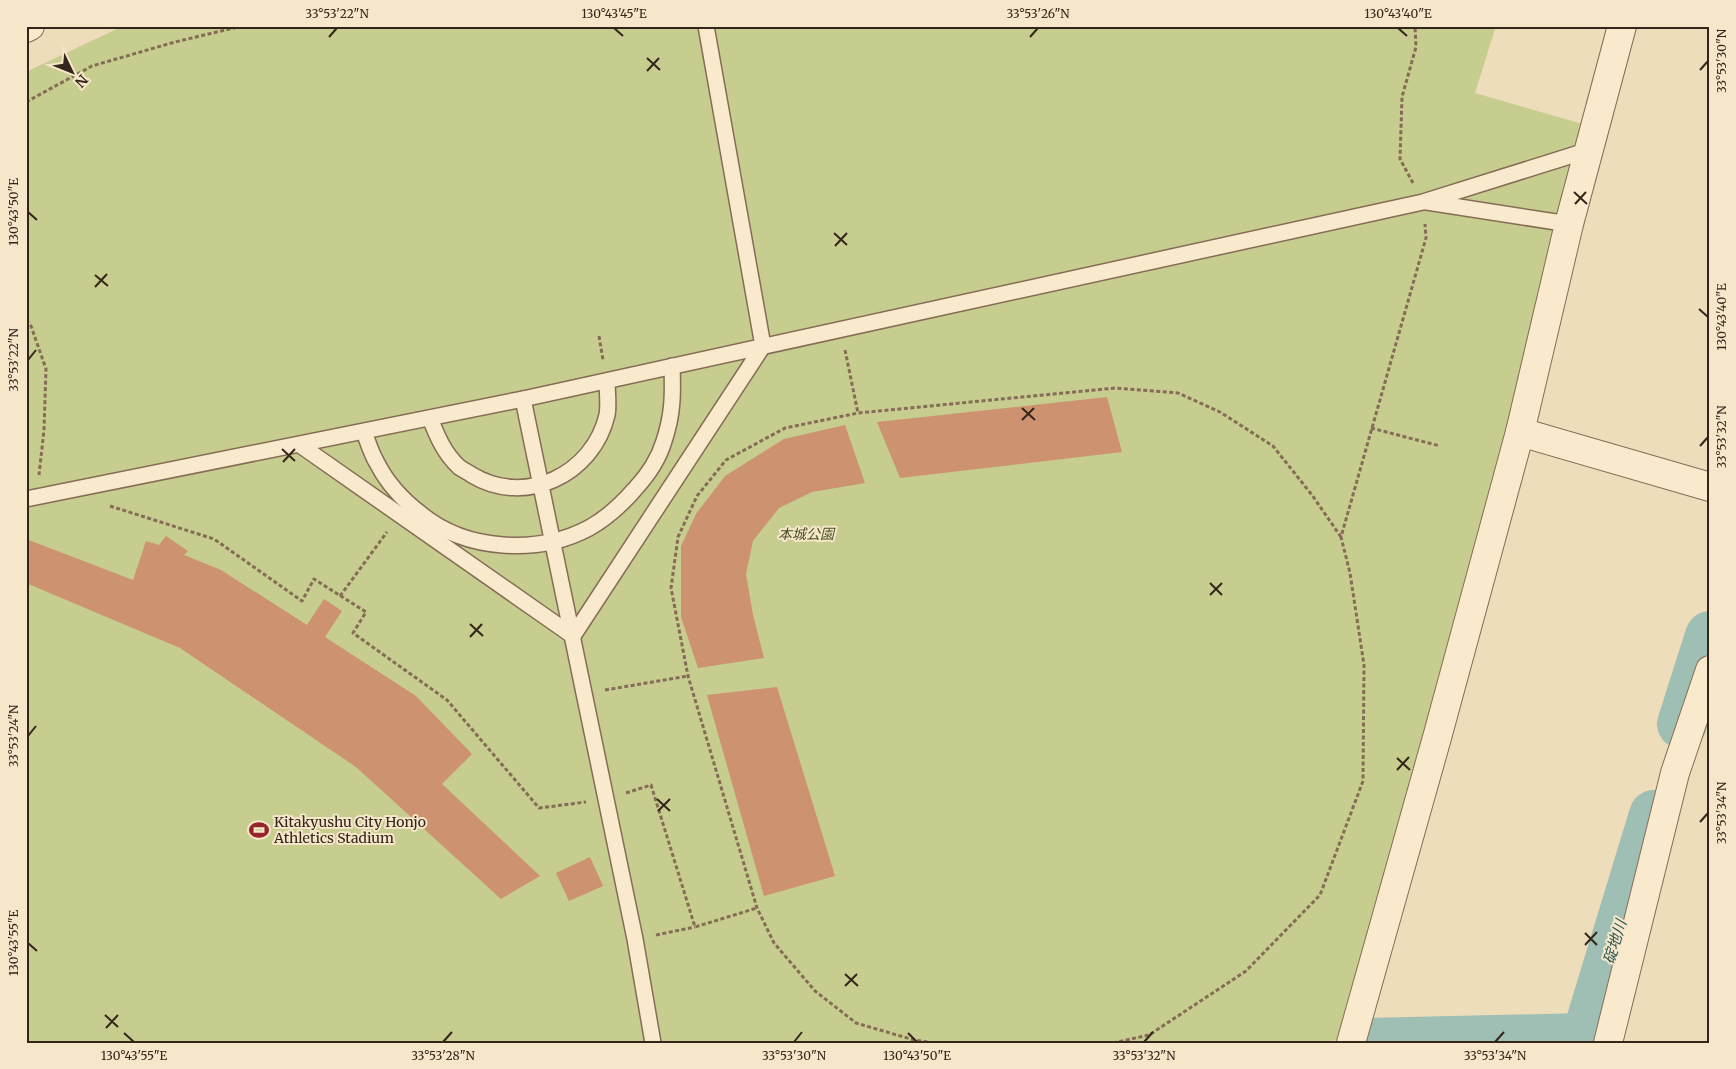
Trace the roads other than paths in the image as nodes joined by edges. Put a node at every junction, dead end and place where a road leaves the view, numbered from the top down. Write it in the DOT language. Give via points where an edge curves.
graph roads {
  1 [pos="30,26"];
  2 [pos="706,26"];
  3 [pos="1622,26"];
  4 [pos="26,28"];
  5 [pos="1589,150"];
  6 [pos="1423,202"];
  7 [pos="1569,224"];
  8 [pos="763,346"];
  9 [pos="672,366"];
  10 [pos="607,381"];
  11 [pos="523,399"];
  12 [pos="430,418"];
  13 [pos="364,432"];
  14 [pos="1520,432"];
  15 [pos="300,444"];
  16 [pos="542,486"];
  17 [pos="1710,487"];
  18 [pos="32,498"];
  19 [pos="553,542"];
  20 [pos="573,636"];
  21 [pos="1710,670"];
  22 [pos="653,1043"];
  23 [pos="1351,1043"];
  24 [pos="1608,1043"];
  1 -- 4 [label="street"];
  2 -- 8 [label="lane"];
  3 -- 5 [label="street"];
  5 -- 6 [label="lane"];
  5 -- 7 [label="street"];
  6 -- 7 [label="lane"];
  6 -- 8 [label="lane"];
  7 -- 14 [label="street"];
  8 -- 9 [label="lane"];
  8 -- 20 [label="lane"];
  9 -- 10 [label="lane"];
  9 -- 19 [label="lane" via="673,405 664,442 646,476 621,506 589,528"];
  10 -- 11 [label="lane"];
  10 -- 16 [label="lane" via="607,414 595,446 572,471"];
  11 -- 12 [label="lane"];
  11 -- 16 [label="lane"];
  12 -- 13 [label="lane"];
  12 -- 16 [label="lane" via="441,445 460,467 484,482 513,489"];
  13 -- 15 [label="lane"];
  13 -- 19 [label="lane" via="377,463 396,492 422,515 452,533 484,543 519,546"];
  14 -- 17 [label="street"];
  14 -- 23 [label="street"];
  15 -- 18 [label="lane"];
  15 -- 20 [label="lane"];
  16 -- 19 [label="lane"];
  19 -- 20 [label="lane"];
  20 -- 22 [label="lane"];
  21 -- 24 [label="street" via="1675,773"];
}
